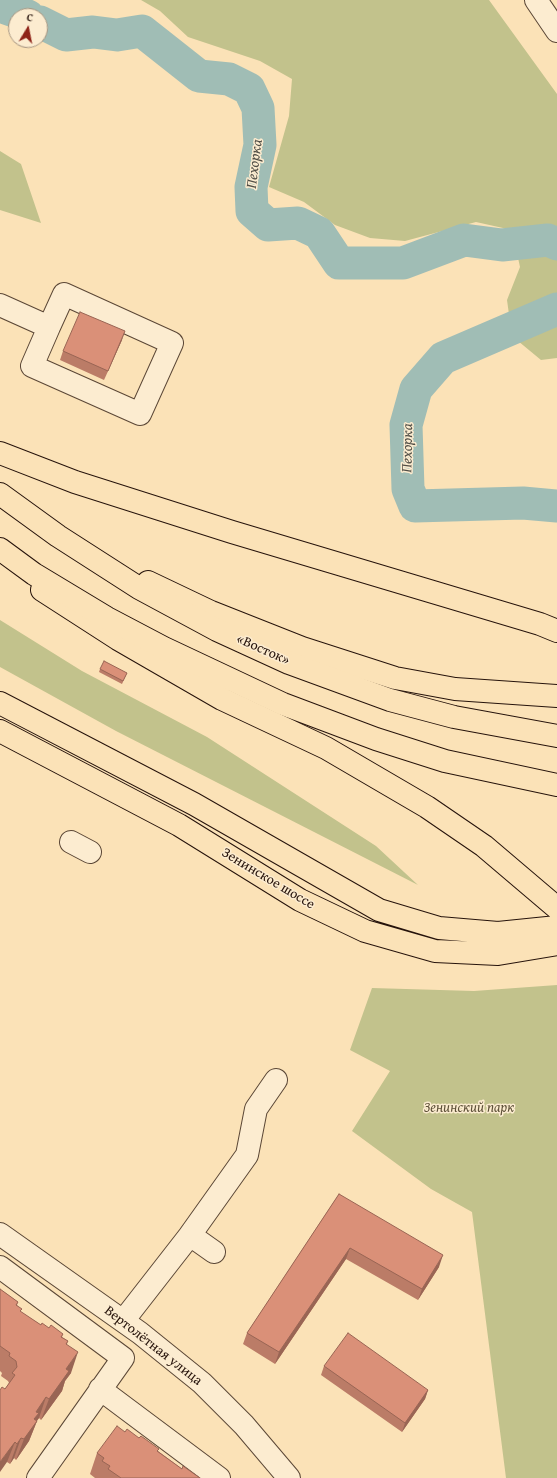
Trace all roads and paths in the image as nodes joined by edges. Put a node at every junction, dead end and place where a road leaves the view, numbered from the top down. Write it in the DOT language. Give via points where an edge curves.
graph roads {
  1 [pos="536,0"];
  2 [pos="557,31"];
  3 [pos="0,305"];
  4 [pos="49,327"];
  5 [pos="0,453"];
  6 [pos="0,494"];
  7 [pos="70,544"];
  8 [pos="0,549"];
  9 [pos="0,557"];
  10 [pos="557,631"];
  11 [pos="557,696"];
  12 [pos="0,703"];
  13 [pos="0,731"];
  14 [pos="557,736"];
  15 [pos="557,785"];
  16 [pos="71,842"];
  17 [pos="90,852"];
  18 [pos="554,906"];
  19 [pos="557,927"];
  20 [pos="557,944"];
  21 [pos="277,1081"];
  22 [pos="0,1234"];
  23 [pos="190,1235"];
  24 [pos="214,1252"];
  25 [pos="0,1267"];
  26 [pos="132,1327"];
  27 [pos="123,1358"];
  28 [pos="100,1389"];
  29 [pos="38,1478"];
  30 [pos="219,1478"];
  31 [pos="289,1478"];
  1 -- 2 [label="street"];
  3 -- 4 [label="street"];
  4 -- 4 [label="street" via="32,366 140,414 172,342 64,294"];
  5 -- 10 [label="main road" via="75,482"];
  6 -- 7 [label="main road, «Восток»"];
  7 -- 11 [label="main road" via="211,612 302,648 395,678 455,689"];
  7 -- 14 [label="main road, «Восток»" via="139,588 217,630 289,663 390,700 454,717"];
  8 -- 15 [label="main road" via="34,574 107,618 164,648 284,704 376,739 445,761"];
  9 -- 18 [label="main road" via="37,587 118,639 222,699 326,748 427,807 484,846"];
  12 -- 19 [label="main road" via="194,804 379,910 439,928 498,933"];
  13 -- 20 [label="main road, Зенинское шоссе" via="179,825 300,900 365,931 435,951 498,954"];
  16 -- 17 [label="street"];
  21 -- 23 [label="street" via="256,1109 247,1156"];
  22 -- 26 [label="street, Вертолётная улица"];
  23 -- 24 [label="street"];
  23 -- 26 [label="street"];
  25 -- 27 [label="street"];
  26 -- 27 [label="street"];
  26 -- 31 [label="street, Вертолётная улица" via="202,1383 244,1425"];
  27 -- 28 [label="street"];
  28 -- 29 [label="street"];
  28 -- 30 [label="street"];
}
